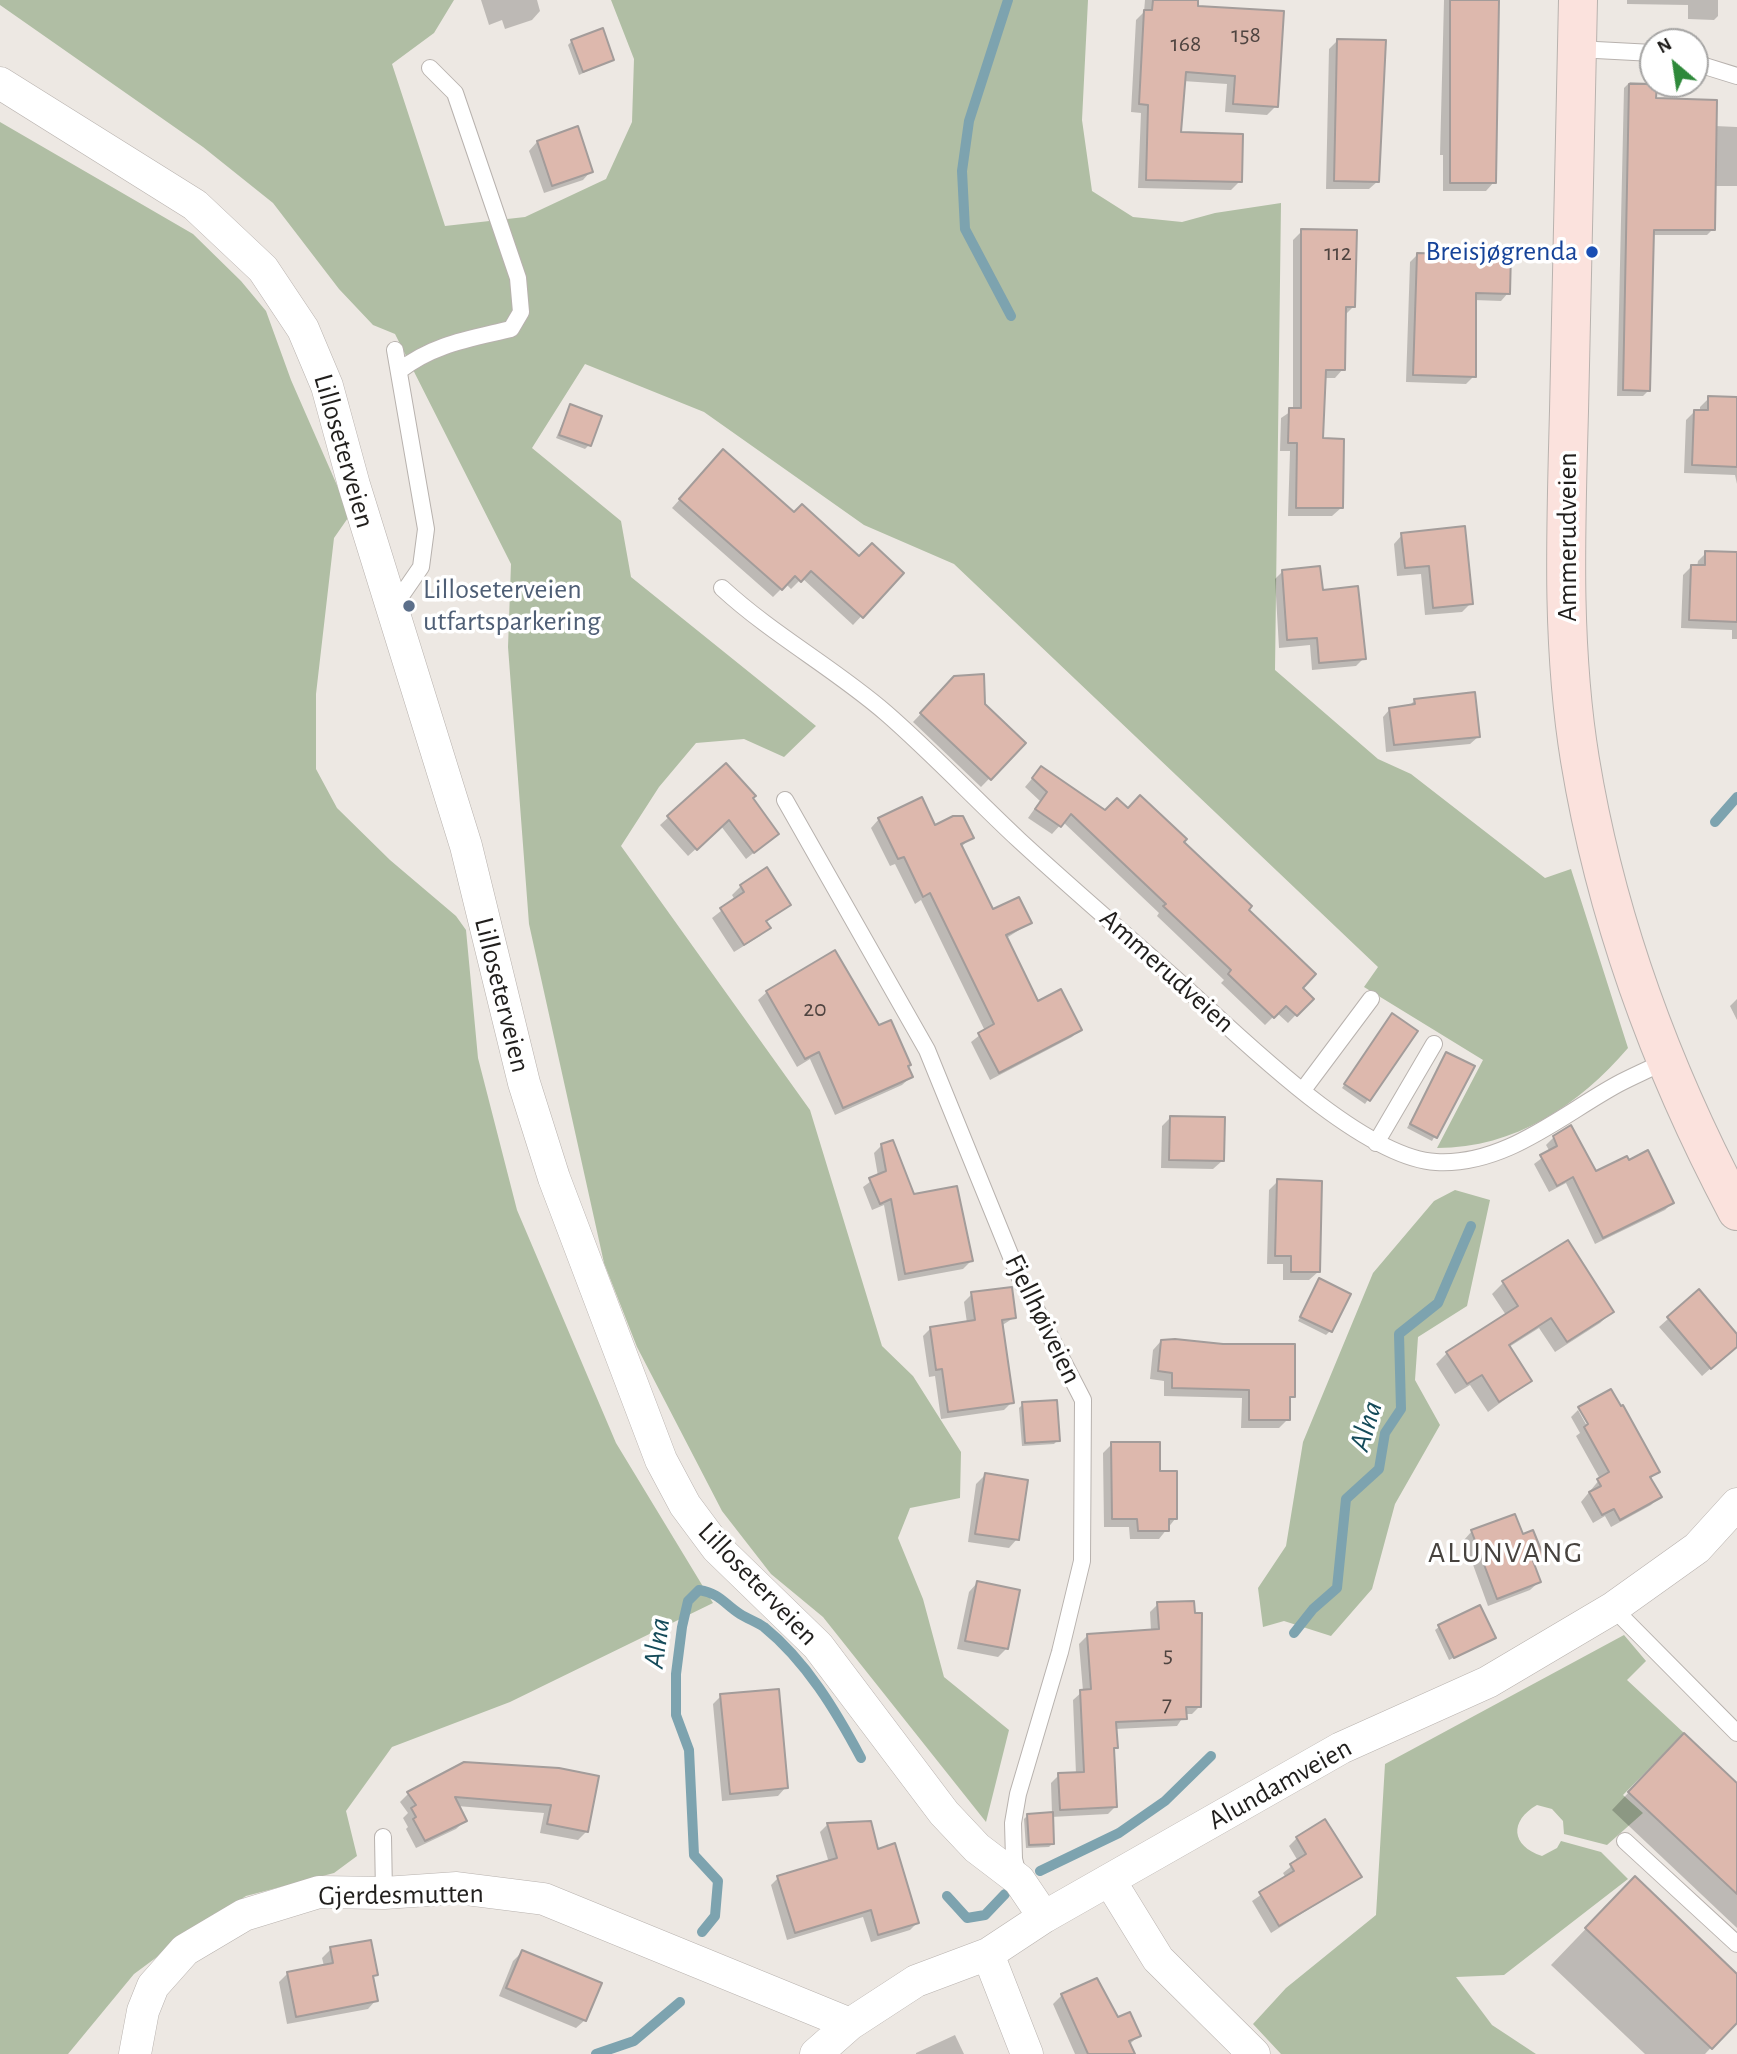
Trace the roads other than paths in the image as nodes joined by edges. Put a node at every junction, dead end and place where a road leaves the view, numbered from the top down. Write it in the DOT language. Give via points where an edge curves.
graph roads {
  1 [pos="1578,0"];
  2 [pos="1577,49"];
  3 [pos="1639,52"];
  4 [pos="1709,67"];
  5 [pos="430,68"];
  6 [pos="1737,76"];
  7 [pos="0,83"];
  8 [pos="395,351"];
  9 [pos="400,371"];
  10 [pos="722,588"];
  11 [pos="392,609"];
  12 [pos="785,800"];
  13 [pos="1371,999"];
  14 [pos="1434,1044"];
  15 [pos="1665,1061"];
  16 [pos="1303,1090"];
  17 [pos="1376,1143"];
  18 [pos="1737,1211"];
  19 [pos="1737,1504"];
  20 [pos="1613,1608"];
  21 [pos="1737,1733"];
  22 [pos="383,1837"];
  23 [pos="1625,1841"];
  24 [pos="1019,1880"];
  25 [pos="1110,1881"];
  26 [pos="384,1893"];
  27 [pos="1044,1917"];
  28 [pos="1737,1944"];
  29 [pos="988,1954"];
  30 [pos="850,2024"];
  31 [pos="135,2054"];
  32 [pos="816,2054"];
  33 [pos="1027,2054"];
  34 [pos="1254,2054"];
  1 -- 2 [label="street, Ammerudveien"];
  2 -- 3 [label="lane"];
  2 -- 15 [label="street, Ammerudveien" via="1566,553 1572,700 1604,873"];
  4 -- 6 [label="lane"];
  5 -- 9 [label="lane" via="455,93 518,278 521,312 511,329 447,344 419,355"];
  7 -- 11 [label="street, Lilloseterveien" via="195,205 263,269 316,356"];
  8 -- 9 [label="lane"];
  9 -- 11 [label="lane" via="426,529 421,567"];
  10 -- 16 [label="lane, Ammerudveien" via="755,619 885,712 1018,839"];
  11 -- 24 [label="street, Lilloseterveien" via="466,846 524,1083 554,1178 631,1387 673,1485 717,1548 834,1665 944,1814 977,1848"];
  12 -- 24 [label="lane, Fjellhøiveien" via="927,1050 1018,1274 1083,1400 1082,1561 1018,1794 1013,1823"];
  13 -- 16 [label="lane"];
  14 -- 17 [label="lane"];
  15 -- 17 [label="lane, Ammerudveien" via="1535,1135 1494,1153 1435,1162"];
  15 -- 18 [label="street, Ammerudveien"];
  16 -- 17 [label="lane, Ammerudveien"];
  19 -- 20 [label="street, Alundamveien" via="1696,1548"];
  20 -- 21 [label="lane"];
  20 -- 25 [label="street, Alundamveien" via="1488,1682 1341,1748"];
  22 -- 26 [label="lane"];
  23 -- 28 [label="lane"];
  24 -- 27 [label="street, Lilloseterveien"];
  25 -- 27 [label="street, Alundamveien"];
  25 -- 34 [label="street" via="1158,1959"];
  26 -- 30 [label="street, Gjerdesmutten" via="457,1888 544,1899"];
  26 -- 31 [label="street, Gjerdesmutten" via="318,1892 244,1915 185,1950 153,1986"];
  27 -- 29 [label="street, Alundamveien"];
  29 -- 30 [label="street, Alundamveien" via="916,1982"];
  29 -- 33 [label="street"];
  30 -- 32 [label="street, Alundamveien"];
}
